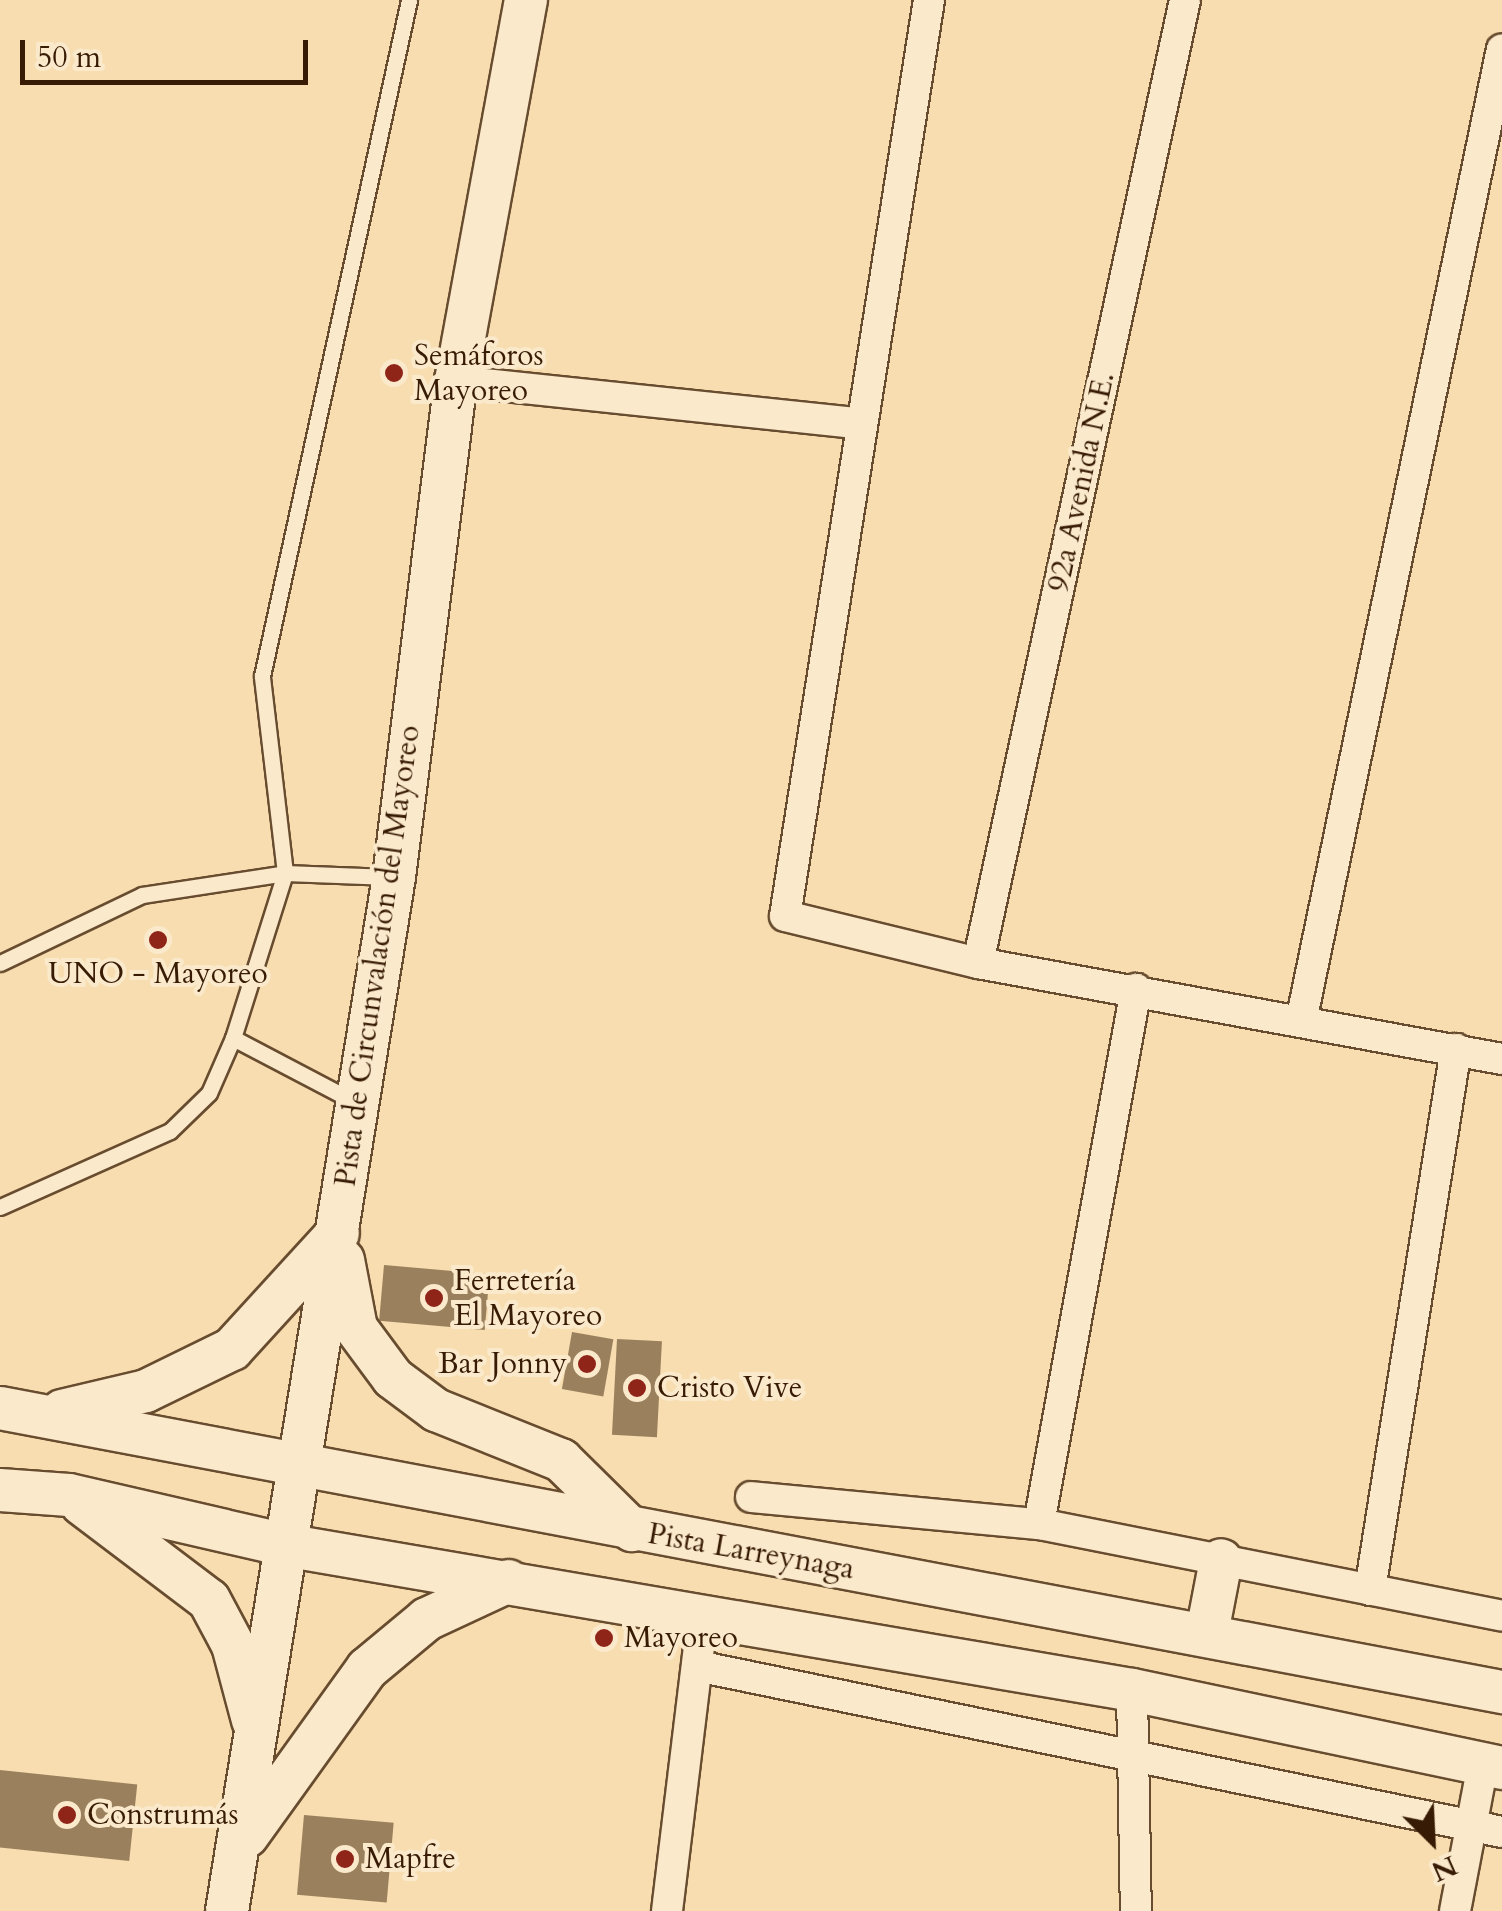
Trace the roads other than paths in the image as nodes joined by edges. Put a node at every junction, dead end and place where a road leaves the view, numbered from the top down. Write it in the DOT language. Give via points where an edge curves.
graph roads {
  1 [pos="409,0"];
  2 [pos="526,0"];
  3 [pos="929,0"];
  4 [pos="1185,0"];
  5 [pos="1502,49"];
  6 [pos="456,382"];
  7 [pos="862,424"];
  8 [pos="284,874"];
  9 [pos="394,877"];
  10 [pos="0,963"];
  11 [pos="978,963"];
  12 [pos="1136,990"];
  13 [pos="1302,1017"];
  14 [pos="232,1038"];
  15 [pos="1456,1049"];
  16 [pos="1502,1058"];
  17 [pos="357,1103"];
  18 [pos="0,1207"];
  19 [pos="338,1233"];
  20 [pos="0,1408"];
  21 [pos="46,1414"];
  22 [pos="300,1461"];
  23 [pos="0,1490"];
  24 [pos="69,1495"];
  25 [pos="751,1498"];
  26 [pos="1039,1524"];
  27 [pos="632,1530"];
  28 [pos="290,1546"];
  29 [pos="1221,1560"];
  30 [pos="510,1582"];
  31 [pos="1370,1590"];
  32 [pos="1502,1616"];
  33 [pos="702,1621"];
  34 [pos="1206,1634"];
  35 [pos="697,1666"];
  36 [pos="1132,1690"];
  37 [pos="1502,1692"];
  38 [pos="257,1745"];
  39 [pos="1133,1760"];
  40 [pos="1492,1766"];
  41 [pos="1472,1826"];
  42 [pos="1502,1832"];
  43 [pos="235,1854"];
  44 [pos="227,1911"];
  45 [pos="666,1911"];
  46 [pos="1136,1911"];
  47 [pos="1455,1911"];
  1 -- 8 [label="lane" via="262,676"];
  2 -- 6 [label="main road, Pista de Circunvalación del Mayoreo"];
  3 -- 7 [label="street"];
  4 -- 11 [label="street, 92a Avenida N.E."];
  5 -- 13 [label="street"];
  6 -- 7 [label="street"];
  6 -- 9 [label="main road, Pista de Circunvalación del Mayoreo"];
  7 -- 11 [label="street" via="784,916"];
  8 -- 9 [label="lane"];
  8 -- 10 [label="lane" via="142,895"];
  8 -- 14 [label="lane"];
  9 -- 17 [label="main road, Pista de Circunvalación del Mayoreo"];
  11 -- 12 [label="street"];
  12 -- 13 [label="street"];
  12 -- 26 [label="street"];
  13 -- 15 [label="street"];
  14 -- 17 [label="lane"];
  14 -- 18 [label="lane" via="209,1093 170,1131"];
  15 -- 16 [label="street"];
  15 -- 31 [label="street"];
  17 -- 19 [label="main road, Pista de Circunvalación del Mayoreo"];
  19 -- 21 [label="main road" via="232,1349 146,1391"];
  19 -- 22 [label="main road, Pista de Circunvalación del Mayoreo"];
  19 -- 27 [label="main road" via="356,1328 393,1378 436,1410 561,1460"];
  20 -- 21 [label="main road, Pista Larreynaga"];
  21 -- 22 [label="main road, Pista Larreynaga"];
  22 -- 27 [label="main road, Pista Larreynaga"];
  22 -- 28 [label="main road, Pista de Circunvalación del Mayoreo"];
  23 -- 24 [label="main road"];
  24 -- 28 [label="main road"];
  24 -- 38 [label="main road" via="209,1600 246,1683"];
  25 -- 26 [label="street"];
  26 -- 29 [label="street"];
  27 -- 34 [label="main road, Pista Larreynaga"];
  28 -- 30 [label="main road"];
  28 -- 38 [label="main road, Pista de Circunvalación del Mayoreo"];
  29 -- 31 [label="street"];
  29 -- 34 [label="main road"];
  30 -- 33 [label="main road"];
  30 -- 43 [label="main road" via="427,1619 367,1668"];
  31 -- 32 [label="street"];
  33 -- 35 [label="street"];
  33 -- 36 [label="main road"];
  34 -- 37 [label="main road, Pista Larreynaga"];
  35 -- 39 [label="street"];
  35 -- 45 [label="street"];
  36 -- 39 [label="street"];
  36 -- 40 [label="main road"];
  38 -- 43 [label="main road, Pista de Circunvalación del Mayoreo"];
  39 -- 41 [label="street"];
  39 -- 46 [label="street"];
  40 -- 41 [label="street"];
  41 -- 42 [label="street"];
  41 -- 47 [label="street"];
  43 -- 44 [label="main road, Pista de Circunvalación del Mayoreo"];
}
